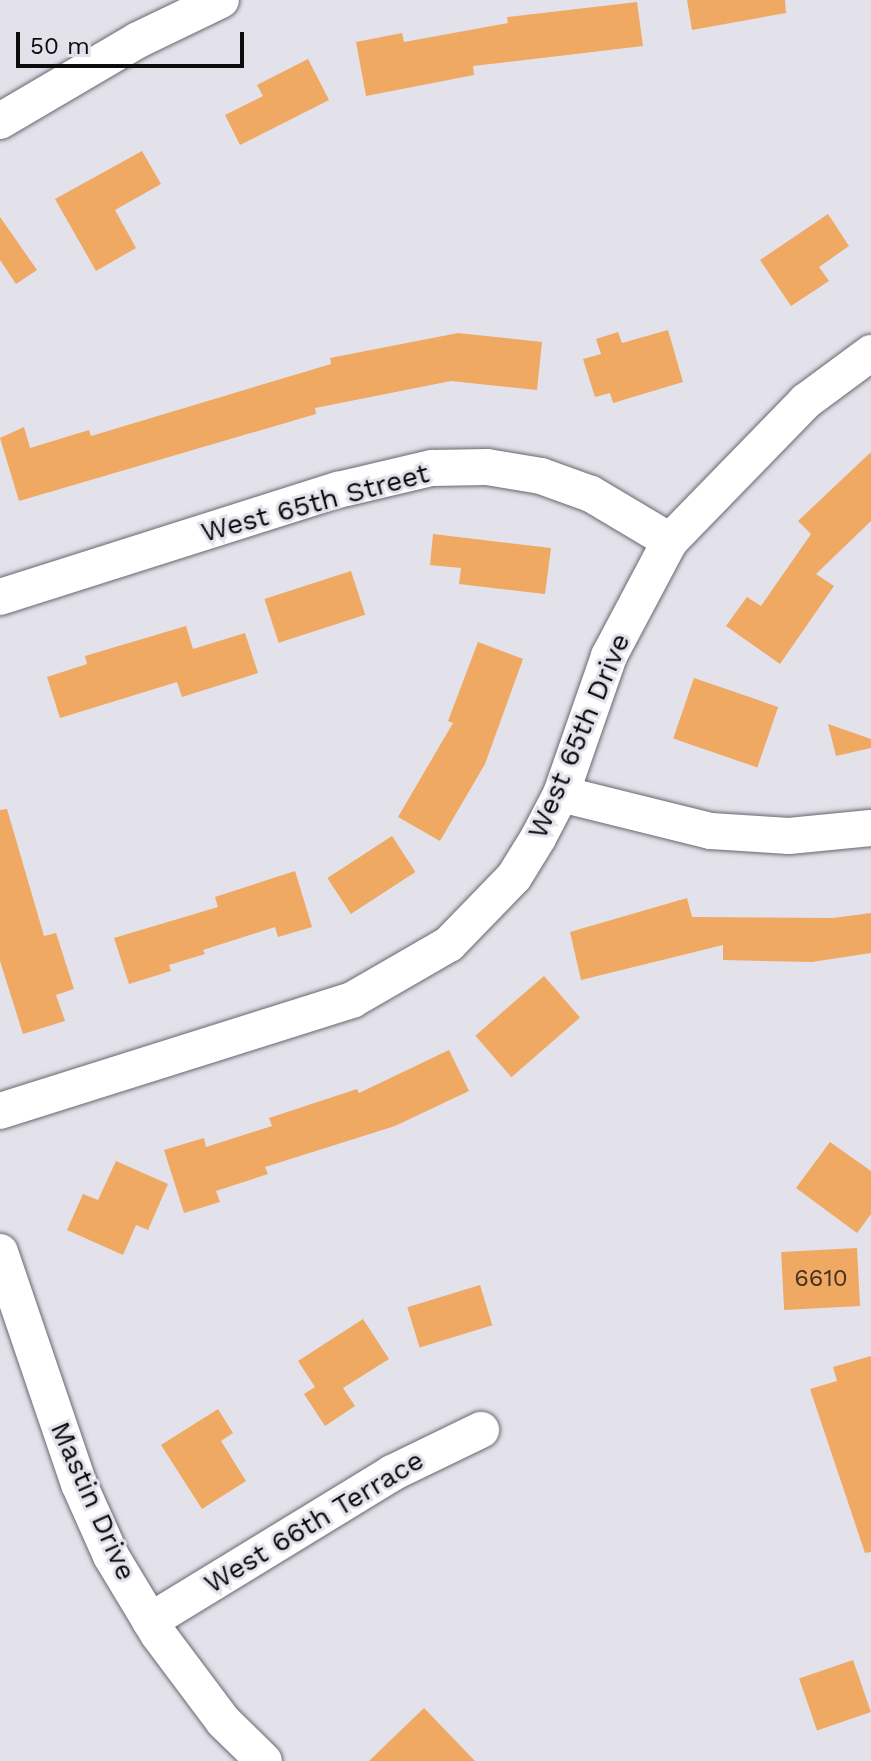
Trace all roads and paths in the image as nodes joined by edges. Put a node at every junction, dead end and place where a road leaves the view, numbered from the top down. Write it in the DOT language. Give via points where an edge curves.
graph roads {
  1 [pos="221,0"];
  2 [pos="0,121"];
  3 [pos="871,353"];
  4 [pos="670,541"];
  5 [pos="0,597"];
  6 [pos="561,794"];
  7 [pos="871,828"];
  8 [pos="0,1111"];
  9 [pos="0,1252"];
  10 [pos="481,1430"];
  11 [pos="150,1621"];
  12 [pos="264,1761"];
  1 -- 2 [label="street" via="138,40"];
  3 -- 4 [label="street, West 65th Drive" via="775,430"];
  4 -- 5 [label="street, West 65th Street" via="591,494 541,476 487,467 432,468 338,490"];
  4 -- 6 [label="street, West 65th Drive" via="609,656"];
  6 -- 7 [label="street" via="711,831 789,836"];
  6 -- 8 [label="street, West 65th Drive" via="514,877 492,903 427,961 391,982 352,1000"];
  9 -- 11 [label="street, Mastin Drive" via="79,1484 111,1556"];
  10 -- 11 [label="street, West 66th Terrace" via="392,1473"];
  11 -- 12 [label="street, Mastin Drive" via="223,1721"];
}
